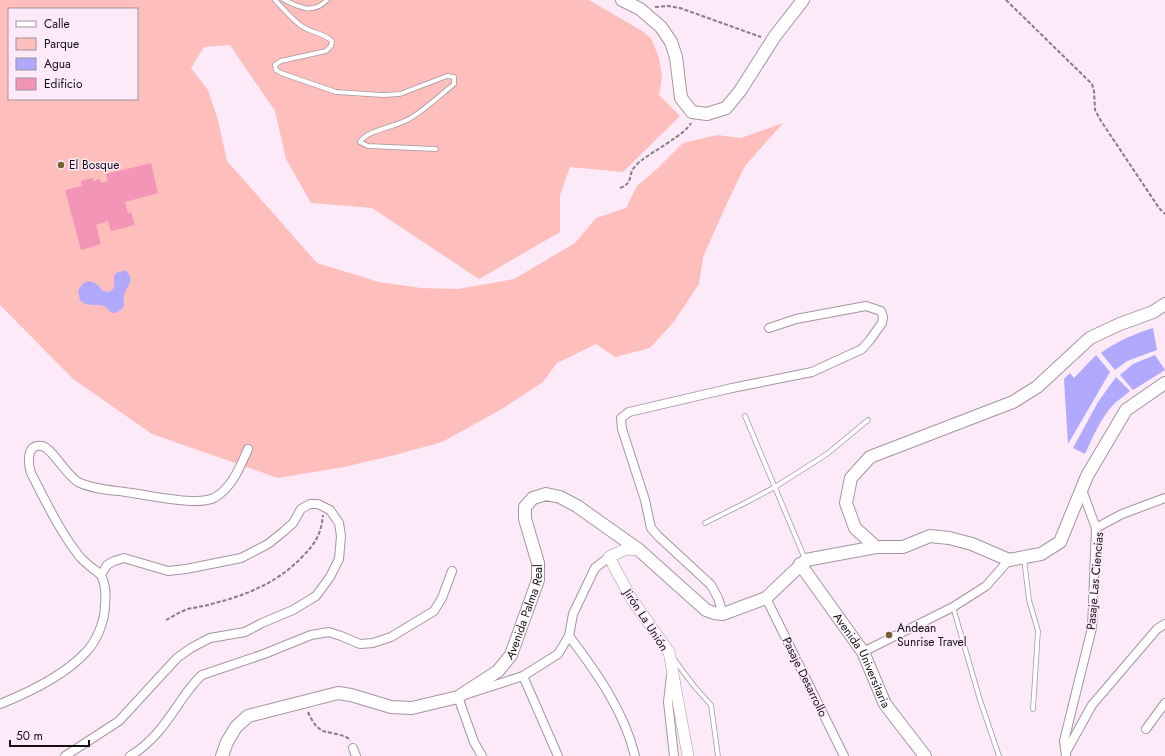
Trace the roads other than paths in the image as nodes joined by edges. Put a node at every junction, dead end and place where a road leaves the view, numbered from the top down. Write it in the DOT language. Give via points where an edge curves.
graph roads {
  1 [pos="275,0"];
  2 [pos="284,0"];
  3 [pos="327,0"];
  4 [pos="622,0"];
  5 [pos="803,0"];
  6 [pos="436,150"];
  7 [pos="1165,304"];
  8 [pos="768,328"];
  9 [pos="1165,383"];
  10 [pos="745,416"];
  11 [pos="868,420"];
  12 [pos="248,449"];
  13 [pos="775,487"];
  14 [pos="1082,490"];
  15 [pos="1165,498"];
  16 [pos="705,523"];
  17 [pos="1096,528"];
  18 [pos="876,547"];
  19 [pos="639,550"];
  20 [pos="609,557"];
  21 [pos="1024,557"];
  22 [pos="1009,560"];
  23 [pos="803,562"];
  24 [pos="452,571"];
  25 [pos="102,575"];
  26 [pos="766,598"];
  27 [pos="953,607"];
  28 [pos="723,614"];
  29 [pos="1165,624"];
  30 [pos="569,636"];
  31 [pos="669,652"];
  32 [pos="863,652"];
  33 [pos="672,669"];
  34 [pos="523,676"];
  35 [pos="458,697"];
  36 [pos="1165,703"];
  37 [pos="0,704"];
  38 [pos="1032,709"];
  39 [pos="1146,729"];
  40 [pos="353,748"];
  41 [pos="1066,754"];
  42 [pos="65,756"];
  43 [pos="130,756"];
  44 [pos="222,756"];
  45 [pos="356,756"];
  46 [pos="482,756"];
  47 [pos="558,756"];
  48 [pos="635,756"];
  49 [pos="674,756"];
  50 [pos="688,756"];
  51 [pos="718,756"];
  52 [pos="844,756"];
  53 [pos="925,756"];
  54 [pos="999,756"];
  1 -- 6 [label="lane" via="304,27 332,40 326,51 281,61 275,66 281,74 336,92 383,95 400,94 446,76 454,77 454,84 408,120 372,133 360,142 368,146"];
  2 -- 3 [label="lane" via="309,9 322,6"];
  4 -- 5 [label="main road" via="640,9 661,27 671,42 676,57 681,98 692,112 707,114 726,108 740,91 772,40"];
  7 -- 18 [label="main road" via="1153,312 1090,338 1037,387 1013,402 870,457 851,478 846,503 855,528"];
  8 -- 28 [label="street" via="796,319 866,306 881,311 883,317 882,323 862,349 812,372 629,412 621,418 651,528 711,585"];
  9 -- 14 [label="main road" via="1126,410 1087,476"];
  10 -- 13 [label="lane"];
  11 -- 13 [label="lane" via="827,454"];
  12 -- 25 [label="street" via="235,478 224,491 213,498 198,501 94,487 78,482 44,446 32,449 28,457 28,466 54,517 80,557"];
  13 -- 16 [label="lane"];
  13 -- 23 [label="lane"];
  14 -- 17 [label="street"];
  14 -- 21 [label="main road" via="1060,542 1041,554"];
  15 -- 17 [label="street, Pasaje Las Ciencias" via="1122,514"];
  17 -- 41 [label="street, Pasaje Las Ciencias" via="1092,628 1064,741"];
  18 -- 22 [label="main road" via="902,547 930,536 972,544"];
  18 -- 23 [label="main road"];
  19 -- 20 [label="street" via="626,549"];
  19 -- 28 [label="main road, Avenida Palma Real" via="706,610"];
  19 -- 35 [label="main road, Avenida Palma Real" via="560,497 546,494 533,498 525,508 525,519 538,563 538,580 511,655 498,671"];
  20 -- 30 [label="street" via="595,568 574,614"];
  20 -- 31 [label="street, Jirón La Unión" via="631,598"];
  21 -- 22 [label="main road"];
  21 -- 38 [label="lane" via="1029,600 1038,631"];
  22 -- 27 [label="street" via="986,586"];
  23 -- 26 [label="main road"];
  23 -- 32 [label="main road, Avenida Universitaria"];
  24 -- 43 [label="street" via="434,611 391,637 360,644 329,632 311,635 202,675 194,682 162,728"];
  25 -- 37 [label="street" via="106,591 105,612 100,630 87,652 45,683"];
  25 -- 42 [label="street" via="107,565 124,558 168,571 241,558 268,544 293,523 301,510 310,504 318,504 330,510 339,522 339,559 316,596 294,610 245,632 210,638 191,648 177,658 119,721"];
  26 -- 28 [label="main road"];
  26 -- 52 [label="street, Pasaje Desarrollo"];
  27 -- 32 [label="street"];
  27 -- 54 [label="lane"];
  29 -- 41 [label="street" via="1157,629 1092,705"];
  30 -- 34 [label="street" via="558,654"];
  30 -- 48 [label="street" via="592,667 626,725"];
  31 -- 33 [label="street, Jirón La Unión"];
  31 -- 51 [label="lane" via="711,705"];
  32 -- 53 [label="main road, Avenida Universitaria" via="885,704"];
  33 -- 49 [label="street" via="668,702"];
  33 -- 50 [label="street, Jirón La Unión"];
  34 -- 35 [label="street"];
  34 -- 47 [label="street"];
  35 -- 44 [label="main road, Avenida Palma Real" via="412,708 391,708 338,693 248,716 236,727"];
  35 -- 46 [label="street" via="474,742"];
  36 -- 39 [label="street"];
  40 -- 45 [label="street"];
}
